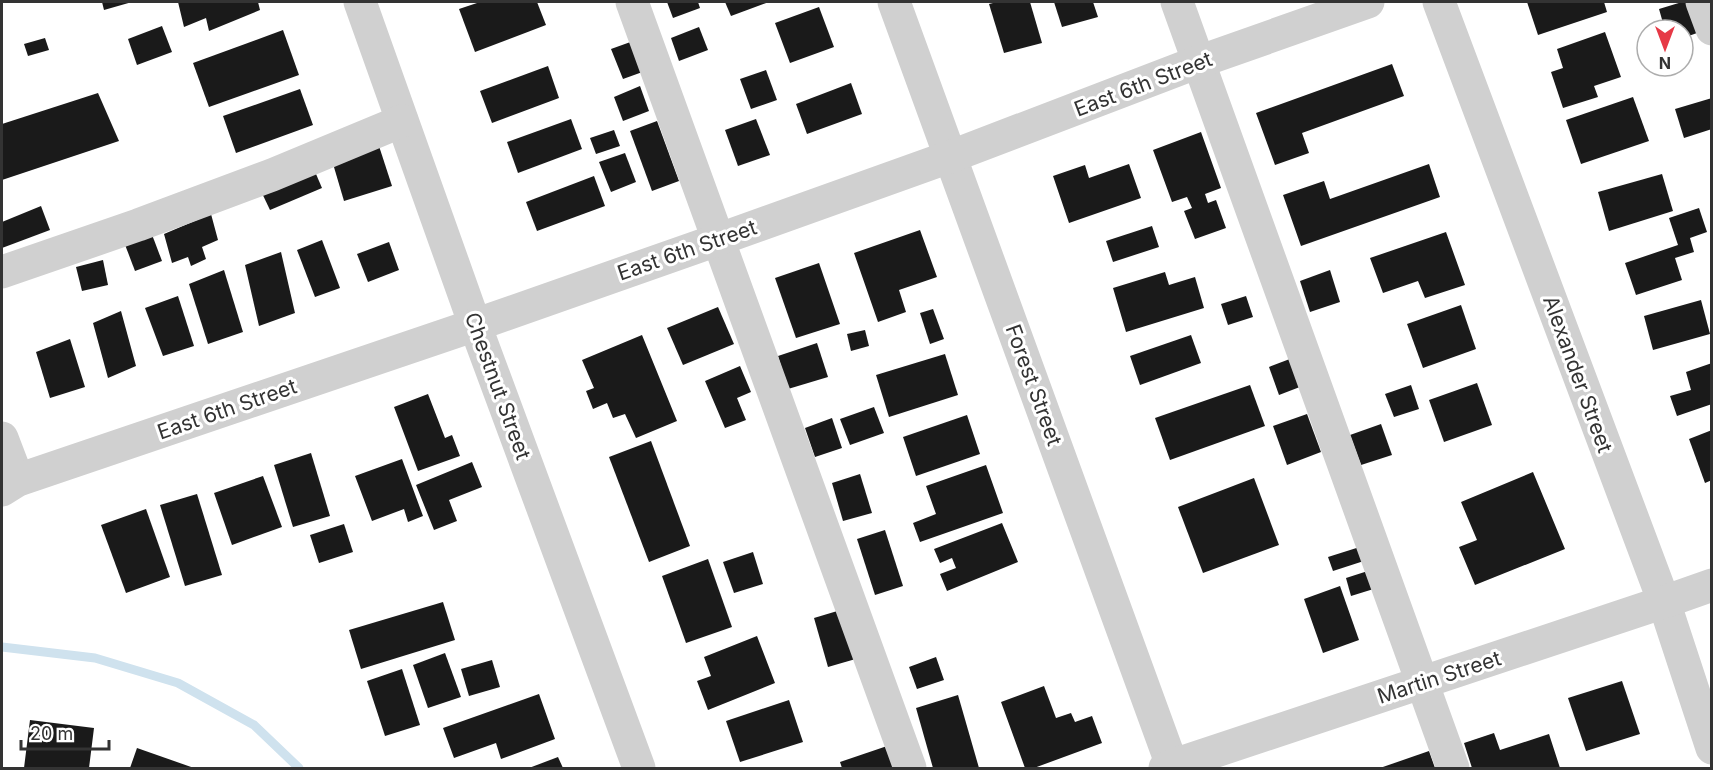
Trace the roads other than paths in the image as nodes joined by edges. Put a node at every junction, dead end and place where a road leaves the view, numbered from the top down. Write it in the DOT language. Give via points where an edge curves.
graph roads {
  1 [pos="360,2"];
  2 [pos="632,2"];
  3 [pos="894,2"];
  4 [pos="1177,2"];
  5 [pos="1368,2"];
  6 [pos="1439,2"];
  7 [pos="1198,62"];
  8 [pos="402,121"];
  9 [pos="952,156"];
  10 [pos="720,239"];
  11 [pos="2,272"];
  12 [pos="475,325"];
  13 [pos="2,438"];
  14 [pos="10,485"];
  15 [pos="1712,585"];
  16 [pos="1664,603"];
  17 [pos="1422,683"];
  18 [pos="1712,748"];
  19 [pos="639,768"];
  20 [pos="910,768"];
  21 [pos="1170,768"];
  22 [pos="1453,768"];
  1 -- 8 [label="street, Chestnut Street"];
  2 -- 10 [label="street"];
  3 -- 9 [label="street, Forest Street"];
  4 -- 7 [label="street"];
  5 -- 7 [label="street, East 6th Street"];
  6 -- 16 [label="street, Alexander Street"];
  7 -- 9 [label="street, East 6th Street"];
  7 -- 17 [label="street"];
  8 -- 11 [label="street" via="261,179"];
  8 -- 12 [label="street, Chestnut Street"];
  9 -- 10 [label="street, East 6th Street"];
  9 -- 21 [label="street, Forest Street"];
  10 -- 12 [label="street, East 6th Street"];
  10 -- 20 [label="street"];
  12 -- 14 [label="street, East 6th Street"];
  12 -- 19 [label="street, Chestnut Street"];
  13 -- 14 [label="street"];
  15 -- 16 [label="street, Martin Street"];
  16 -- 17 [label="street, Martin Street"];
  16 -- 18 [label="street, Alexander Street"];
  17 -- 21 [label="street, Martin Street"];
  17 -- 22 [label="street"];
}
